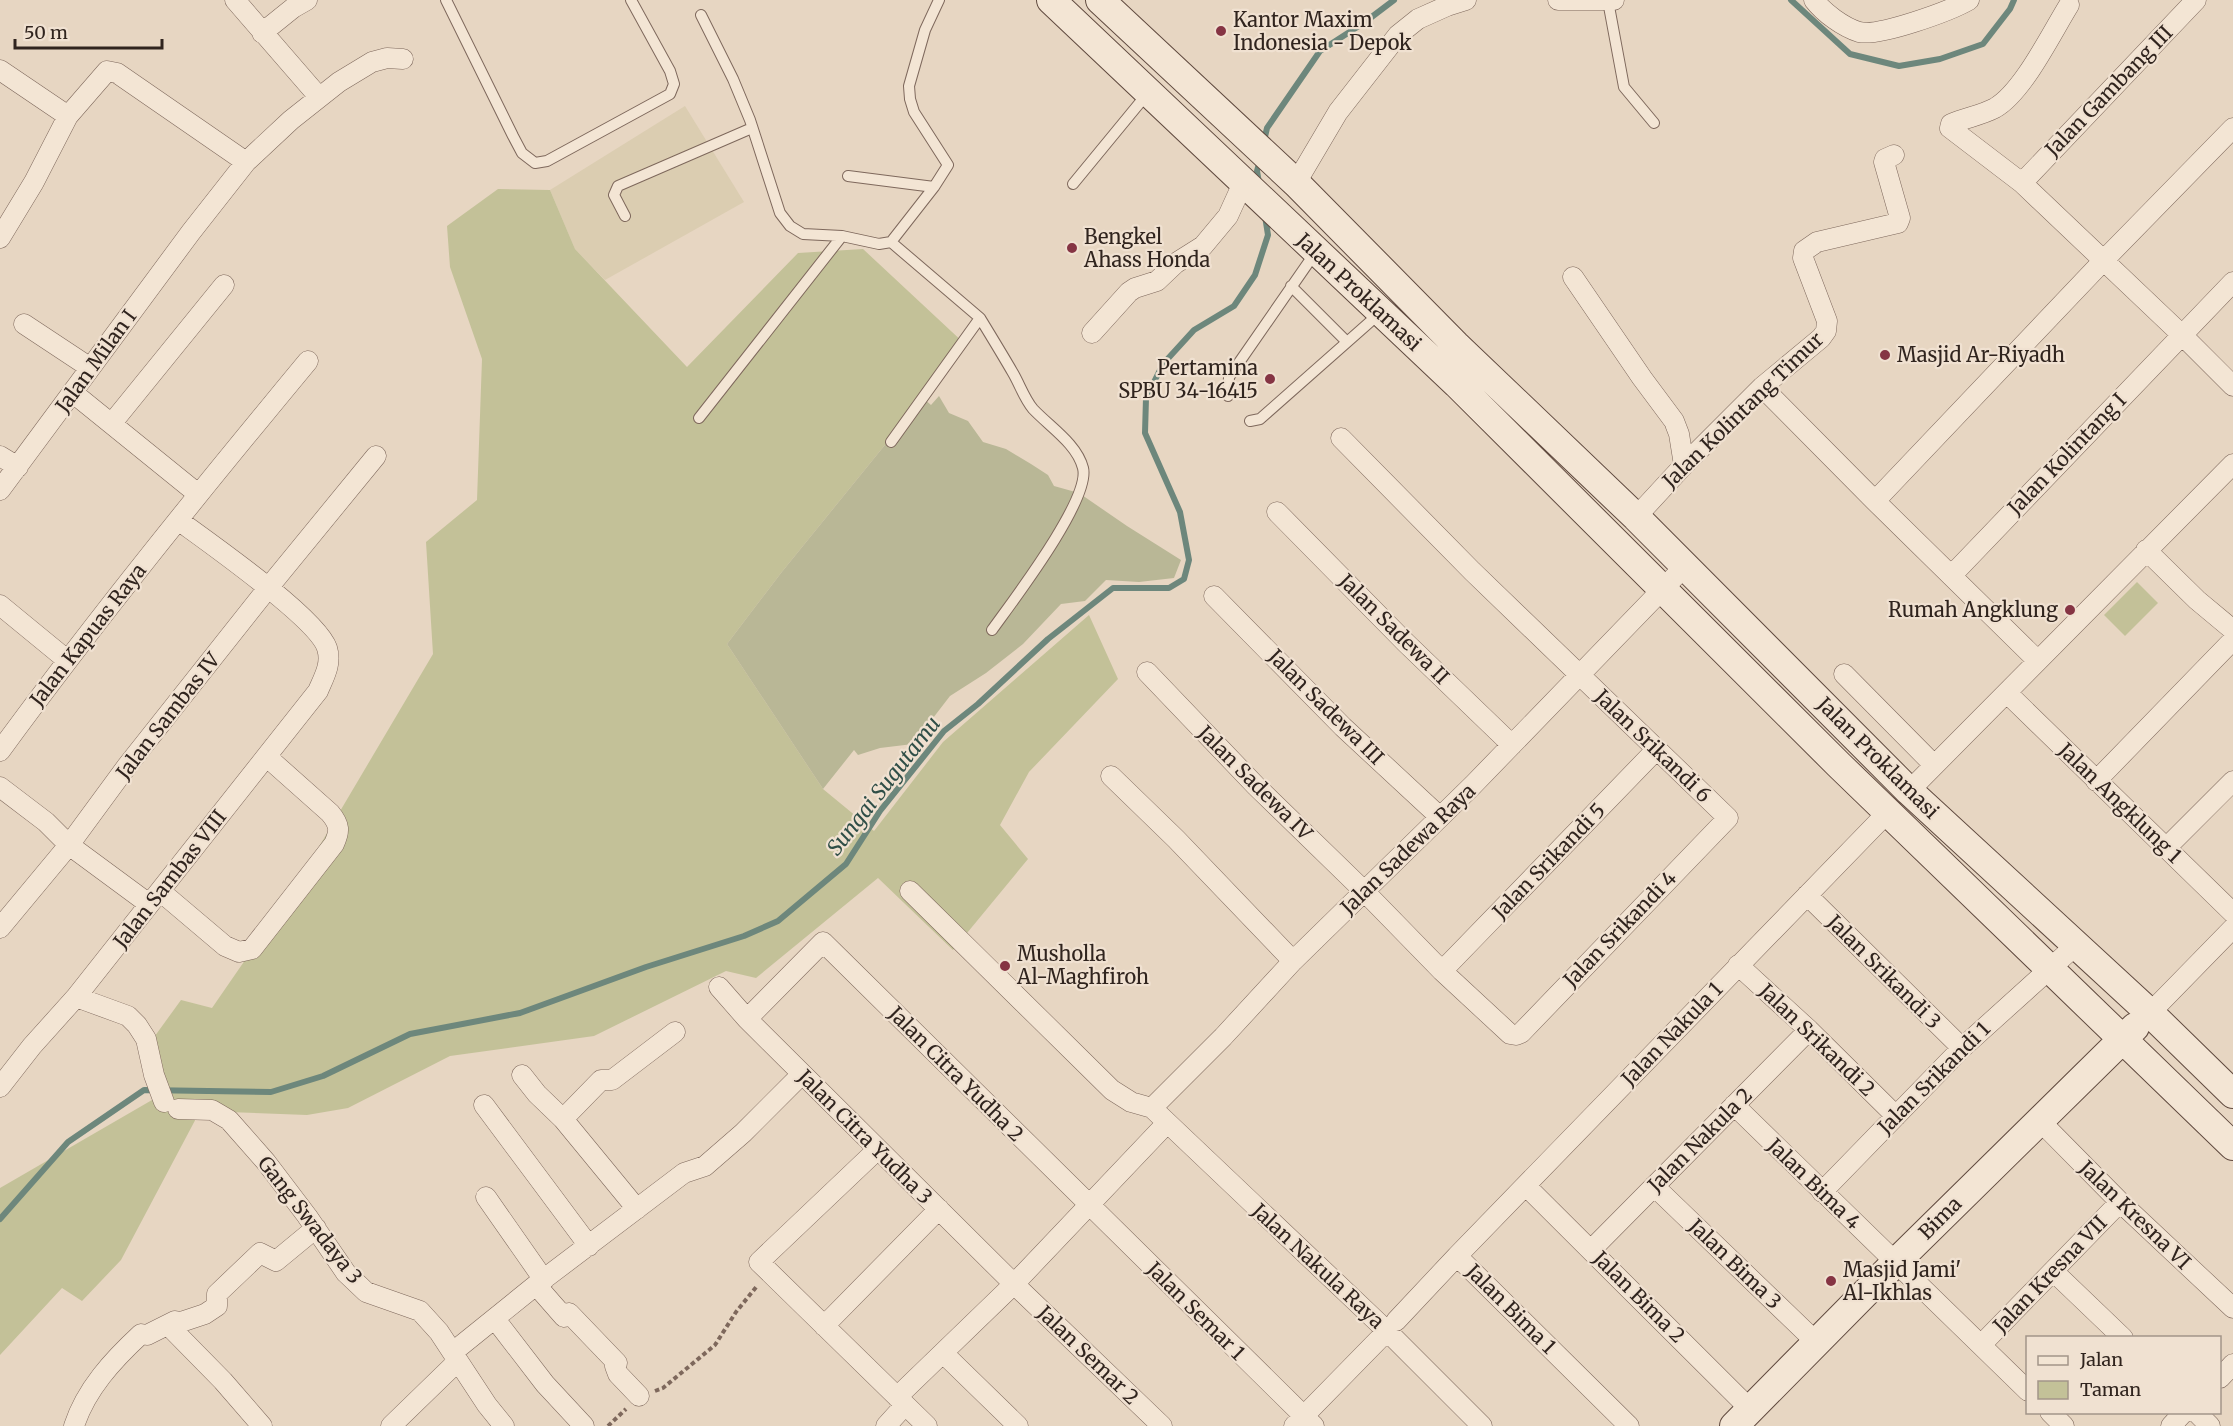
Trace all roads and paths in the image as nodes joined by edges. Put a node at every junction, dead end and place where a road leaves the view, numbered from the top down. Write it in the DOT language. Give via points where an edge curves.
graph roads {
  1 [pos="235,0"];
  2 [pos="307,0"];
  3 [pos="446,0"];
  4 [pos="632,0"];
  5 [pos="939,0"];
  6 [pos="1052,0"];
  7 [pos="1101,0"];
  8 [pos="1466,0"];
  9 [pos="1558,0"];
  10 [pos="1614,0"];
  11 [pos="1814,0"];
  12 [pos="2196,0"];
  13 [pos="1608,1"];
  14 [pos="1958,2"];
  15 [pos="2069,5"];
  16 [pos="701,15"];
  17 [pos="262,33"];
  18 [pos="403,59"];
  19 [pos="0,70"];
  20 [pos="1149,92"];
  21 [pos="319,97"];
  22 [pos="68,116"];
  23 [pos="1654,123"];
  24 [pos="752,128"];
  25 [pos="2233,128"];
  26 [pos="1894,155"];
  27 [pos="246,162"];
  28 [pos="848,176"];
  29 [pos="1290,178"];
  30 [pos="2022,183"];
  31 [pos="1073,184"];
  32 [pos="1246,185"];
  33 [pos="934,187"];
  34 [pos="625,216"];
  35 [pos="842,236"];
  36 [pos="0,238"];
  37 [pos="891,242"];
  38 [pos="1315,252"];
  39 [pos="2104,260"];
  40 [pos="1573,277"];
  41 [pos="2233,282"];
  42 [pos="224,285"];
  43 [pos="1292,286"];
  44 [pos="1381,311"];
  45 [pos="980,318"];
  46 [pos="24,324"];
  47 [pos="1092,333"];
  48 [pos="2181,334"];
  49 [pos="1347,342"];
  50 [pos="308,361"];
  51 [pos="89,367"];
  52 [pos="2233,386"];
  53 [pos="1762,387"];
  54 [pos="72,392"];
  55 [pos="1228,396"];
  56 [pos="699,418"];
  57 [pos="1250,421"];
  58 [pos="112,423"];
  59 [pos="1341,438"];
  60 [pos="891,442"];
  61 [pos="0,456"];
  62 [pos="376,456"];
  63 [pos="2233,464"];
  64 [pos="1684,465"];
  65 [pos="18,467"];
  66 [pos="0,490"];
  67 [pos="198,494"];
  68 [pos="1875,501"];
  69 [pos="1277,512"];
  70 [pos="1636,517"];
  71 [pos="178,520"];
  72 [pos="2146,550"];
  73 [pos="1685,566"];
  74 [pos="1952,575"];
  75 [pos="268,588"];
  76 [pos="1662,588"];
  77 [pos="1214,596"];
  78 [pos="0,605"];
  79 [pos="2232,629"];
  80 [pos="992,630"];
  81 [pos="67,660"];
  82 [pos="2037,660"];
  83 [pos="1147,672"];
  84 [pos="1580,673"];
  85 [pos="1844,674"];
  86 [pos="2007,693"];
  87 [pos="1512,745"];
  88 [pos="1656,750"];
  89 [pos="0,751"];
  90 [pos="267,757"];
  91 [pos="1934,765"];
  92 [pos="1111,776"];
  93 [pos="2096,781"];
  94 [pos="2233,781"];
  95 [pos="0,787"];
  96 [pos="1909,791"];
  97 [pos="1888,812"];
  98 [pos="1440,818"];
  99 [pos="1728,818"];
  100 [pos="69,845"];
  101 [pos="2166,848"];
  102 [pos="910,891"];
  103 [pos="1364,891"];
  104 [pos="1807,895"];
  105 [pos="155,897"];
  106 [pos="2233,914"];
  107 [pos="0,928"];
  108 [pos="2233,928"];
  109 [pos="2076,946"];
  110 [pos="1293,961"];
  111 [pos="1738,965"];
  112 [pos="2050,969"];
  113 [pos="1442,971"];
  114 [pos="719,987"];
  115 [pos="76,997"];
  116 [pos="2150,1013"];
  117 [pos="747,1019"];
  118 [pos="1809,1030"];
  119 [pos="675,1032"];
  120 [pos="1510,1034"];
  121 [pos="2123,1039"];
  122 [pos="1962,1048"];
  123 [pos="802,1074"];
  124 [pos="522,1075"];
  125 [pos="0,1087"];
  126 [pos="2233,1094"];
  127 [pos="484,1105"];
  128 [pos="1734,1105"];
  129 [pos="1152,1108"];
  130 [pos="1896,1116"];
  131 [pos="562,1119"];
  132 [pos="2039,1120"];
  133 [pos="1167,1123"];
  134 [pos="2233,1146"];
  135 [pos="878,1149"];
  136 [pos="1526,1186"];
  137 [pos="1654,1186"];
  138 [pos="1822,1192"];
  139 [pos="486,1197"];
  140 [pos="2120,1202"];
  141 [pos="1089,1205"];
  142 [pos="637,1209"];
  143 [pos="939,1209"];
  144 [pos="316,1228"];
  145 [pos="589,1246"];
  146 [pos="1592,1249"];
  147 [pos="1457,1256"];
  148 [pos="1895,1263"];
  149 [pos="2053,1271"];
  150 [pos="769,1272"];
  151 [pos="540,1282"];
  152 [pos="1014,1284"];
  153 [pos="2233,1308"];
  154 [pos="495,1319"];
  155 [pos="168,1325"];
  156 [pos="824,1326"];
  157 [pos="1391,1326"];
  158 [pos="2121,1336"];
  159 [pos="1816,1342"];
  160 [pos="1981,1345"];
  161 [pos="942,1353"];
  162 [pos="455,1357"];
  163 [pos="2233,1364"];
  164 [pos="2221,1377"];
  165 [pos="2026,1388"];
  166 [pos="639,1396"];
  167 [pos="901,1401"];
  168 [pos="2051,1414"];
  169 [pos="2183,1414"];
  170 [pos="2197,1414"];
  171 [pos="1742,1418"];
  172 [pos="1304,1423"];
  173 [pos="74,1426"];
  174 [pos="262,1426"];
  175 [pos="391,1426"];
  176 [pos="504,1426"];
  177 [pos="584,1426"];
  178 [pos="608,1426"];
  179 [pos="886,1426"];
  180 [pos="927,1426"];
  181 [pos="1018,1426"];
  182 [pos="1162,1426"];
  183 [pos="1482,1426"];
  184 [pos="1629,1426"];
  185 [pos="2064,1426"];
  186 [pos="2171,1426"];
  187 [pos="2210,1426"];
  1 -- 17 [label="street"];
  2 -- 17 [label="street"];
  3 -- 4 [label="lane" via="518,145 535,163 547,162 670,94 674,84 670,71"];
  5 -- 33 [label="lane" via="925,30 909,86 915,112 948,165"];
  6 -- 20 [label="street, Jalan Proklamasi"];
  7 -- 29 [label="street, Jalan Proklamasi"];
  8 -- 29 [label="street" via="1418,19 1398,35"];
  9 -- 13 [label="street"];
  10 -- 13 [label="street"];
  11 -- 14 [label="street" via="1845,26 1861,33 1882,31"];
  12 -- 30 [label="street, Jalan Gambang III"];
  13 -- 23 [label="lane" via="1624,87"];
  15 -- 30 [label="street" via="2006,100 1950,127"];
  16 -- 24 [label="lane"];
  17 -- 21 [label="street"];
  18 -- 21 [label="street, Jalan Milan I" via="372,62"];
  19 -- 22 [label="street"];
  20 -- 31 [label="lane"];
  20 -- 32 [label="street, Jalan Proklamasi"];
  21 -- 27 [label="street, Jalan Milan I"];
  22 -- 27 [label="street" via="103,74 111,71"];
  22 -- 36 [label="street"];
  24 -- 34 [label="lane" via="618,186 614,195"];
  24 -- 35 [label="lane" via="780,213 790,226 803,234"];
  25 -- 39 [label="street"];
  26 -- 53 [label="street, Jalan Kolintang Timur" via="1884,162 1900,218 1897,224 1817,242 1804,250 1803,258 1827,321 1826,330"];
  27 -- 51 [label="street, Jalan Milan I"];
  28 -- 33 [label="lane"];
  29 -- 70 [label="street, Jalan Proklamasi" via="1456,345"];
  30 -- 39 [label="street"];
  32 -- 38 [label="street, Jalan Proklamasi"];
  32 -- 47 [label="street" via="1228,216 1203,246 1157,281 1129,292"];
  33 -- 37 [label="lane"];
  35 -- 37 [label="lane"];
  35 -- 56 [label="lane"];
  37 -- 45 [label="lane"];
  38 -- 43 [label="lane"];
  38 -- 44 [label="street, Jalan Proklamasi"];
  39 -- 48 [label="street"];
  39 -- 68 [label="street"];
  40 -- 64 [label="street" via="1674,421"];
  41 -- 48 [label="street, Jalan Kolintang I"];
  42 -- 58 [label="street"];
  43 -- 49 [label="lane"];
  43 -- 55 [label="lane" via="1229,376"];
  44 -- 49 [label="lane"];
  44 -- 76 [label="street, Jalan Proklamasi"];
  45 -- 60 [label="lane"];
  45 -- 80 [label="lane" via="1032,407 1070,445 1084,470 1081,489 1057,536"];
  46 -- 51 [label="street"];
  48 -- 52 [label="street"];
  48 -- 74 [label="street, Jalan Kolintang I"];
  49 -- 57 [label="lane" via="1260,419"];
  50 -- 67 [label="street, Jalan Kapuas Raya"];
  51 -- 54 [label="street, Jalan Milan I"];
  53 -- 64 [label="street, Jalan Kolintang Timur"];
  53 -- 68 [label="street"];
  54 -- 58 [label="street"];
  54 -- 65 [label="street, Jalan Milan I"];
  58 -- 67 [label="street"];
  59 -- 84 [label="street, Jalan Srikandi 6"];
  61 -- 65 [label="street"];
  62 -- 75 [label="street, Jalan Sambas IV"];
  63 -- 72 [label="street"];
  64 -- 70 [label="street, Jalan Kolintang Timur"];
  65 -- 66 [label="street, Jalan Milan I"];
  67 -- 71 [label="street, Jalan Kapuas Raya"];
  68 -- 74 [label="street"];
  69 -- 87 [label="street, Jalan Sadewa II"];
  70 -- 73 [label="street, Jalan Proklamasi"];
  71 -- 75 [label="street"];
  71 -- 81 [label="street, Jalan Kapuas Raya"];
  72 -- 79 [label="street"];
  72 -- 82 [label="street"];
  73 -- 76 [label="street"];
  73 -- 96 [label="street, Jalan Proklamasi"];
  74 -- 82 [label="street"];
  75 -- 90 [label="street, Jalan Sambas VIII" via="311,626 327,646 329,664 318,691"];
  75 -- 100 [label="street, Jalan Sambas IV"];
  76 -- 84 [label="street, Jalan Sadewa Raya"];
  76 -- 97 [label="street, Jalan Proklamasi"];
  77 -- 98 [label="street, Jalan Sadewa III" via="1343,727"];
  78 -- 81 [label="street"];
  79 -- 93 [label="street"];
  81 -- 89 [label="street, Jalan Kapuas Raya"];
  82 -- 86 [label="street"];
  83 -- 103 [label="street, Jalan Sadewa IV"];
  84 -- 87 [label="street, Jalan Sadewa Raya"];
  84 -- 88 [label="street, Jalan Srikandi 6"];
  85 -- 91 [label="street"];
  86 -- 91 [label="street"];
  86 -- 93 [label="street, Jalan Angklung 1"];
  87 -- 98 [label="street, Jalan Sadewa Raya"];
  88 -- 99 [label="street, Jalan Srikandi 6"];
  88 -- 113 [label="street, Jalan Srikandi 5"];
  90 -- 105 [label="street, Jalan Sambas VIII"];
  90 -- 105 [label="street" via="330,813 339,833 252,949 239,952 225,946"];
  91 -- 96 [label="street"];
  92 -- 110 [label="street"];
  93 -- 101 [label="street, Jalan Angklung 1"];
  94 -- 101 [label="street"];
  95 -- 100 [label="street"];
  96 -- 109 [label="street, Jalan Proklamasi"];
  97 -- 104 [label="street, Jalan Nakula 1"];
  97 -- 112 [label="street, Jalan Proklamasi"];
  98 -- 103 [label="street, Jalan Sadewa Raya"];
  99 -- 120 [label="street, Jalan Srikandi 4" via="1521,1033"];
  100 -- 105 [label="street"];
  100 -- 107 [label="street, Jalan Sambas IV"];
  101 -- 106 [label="street, Jalan Angklung 1"];
  102 -- 129 [label="street" via="1112,1090 1131,1102"];
  103 -- 110 [label="street, Jalan Sadewa Raya"];
  103 -- 113 [label="street, Jalan Sadewa IV"];
  104 -- 111 [label="street, Jalan Nakula 1"];
  104 -- 122 [label="street, Jalan Srikandi 3"];
  105 -- 115 [label="street, Jalan Sambas VIII"];
  108 -- 116 [label="street"];
  109 -- 112 [label="street"];
  109 -- 116 [label="street, Jalan Proklamasi"];
  110 -- 129 [label="street, Jalan Sadewa Raya"];
  111 -- 118 [label="street, Jalan Srikandi 2"];
  111 -- 136 [label="street, Jalan Nakula 1"];
  112 -- 121 [label="street, Jalan Proklamasi"];
  112 -- 122 [label="street, Jalan Srikandi 1"];
  113 -- 120 [label="street, Jalan Sadewa IV"];
  114 -- 117 [label="street, Jalan Citra Yudha 3"];
  115 -- 125 [label="street, Jalan Sambas VIII"];
  115 -- 144 [label="street, Gang Swadaya 3" via="128,1016 146,1039 154,1075 171,1105 212,1110 229,1120"];
  116 -- 121 [label="street"];
  116 -- 126 [label="street, Jalan Proklamasi"];
  117 -- 123 [label="street, Jalan Citra Yudha 3"];
  117 -- 141 [label="street, Jalan Citra Yudha 2" via="823,942"];
  118 -- 128 [label="street, Jalan Nakula 2"];
  118 -- 130 [label="street, Jalan Srikandi 2"];
  119 -- 131 [label="street" via="612,1080 601,1080"];
  121 -- 132 [label="street, Bima"];
  121 -- 134 [label="street, Jalan Proklamasi"];
  122 -- 130 [label="street, Jalan Srikandi 1"];
  123 -- 135 [label="street, Jalan Citra Yudha 3"];
  123 -- 142 [label="street" via="705,1166 684,1173"];
  124 -- 131 [label="street"];
  127 -- 145 [label="street"];
  128 -- 137 [label="street, Jalan Nakula 2"];
  128 -- 138 [label="street, Jalan Bima 4"];
  129 -- 133 [label="street, Jalan Nakula Raya"];
  130 -- 138 [label="street, Jalan Srikandi 1"];
  131 -- 142 [label="street"];
  132 -- 140 [label="street, Jalan Kresna VI"];
  132 -- 148 [label="street, Bima"];
  133 -- 141 [label="street"];
  133 -- 157 [label="street, Jalan Nakula Raya"];
  135 -- 143 [label="street, Jalan Citra Yudha 3"];
  135 -- 150 [label="street" via="759,1262"];
  136 -- 146 [label="street, Jalan Bima 2"];
  136 -- 147 [label="street, Jalan Nakula 1"];
  137 -- 146 [label="street, Jalan Nakula 2"];
  137 -- 159 [label="street, Jalan Bima 3"];
  138 -- 148 [label="street, Jalan Bima 4"];
  139 -- 151 [label="street"];
  140 -- 149 [label="street, Jalan Kresna VII"];
  140 -- 153 [label="street, Jalan Kresna VI"];
  141 -- 152 [label="street"];
  141 -- 172 [label="street, Jalan Semar 1"];
  142 -- 145 [label="street"];
  143 -- 152 [label="street, Jalan Citra Yudha 3"];
  143 -- 156 [label="street"];
  144 -- 155 [label="street" via="276,1261 260,1252 218,1294 217,1305 205,1314"];
  144 -- 162 [label="street, Gang Swadaya 3" via="346,1273 366,1292 420,1311"];
  145 -- 151 [label="street"];
  146 -- 171 [label="street, Jalan Bima 2"];
  147 -- 157 [label="street, Jalan Bima 1"];
  147 -- 184 [label="street, Jalan Bima 1"];
  148 -- 159 [label="street, Bima"];
  148 -- 160 [label="street, Jalan Bima 4"];
  149 -- 158 [label="street"];
  149 -- 160 [label="street, Jalan Kresna VII"];
  150 -- 156 [label="street"];
  150 -- 166 [label="path" via="715,1345 663,1388"];
  151 -- 154 [label="street"];
  151 -- 166 [label="street" via="564,1317 569,1313 617,1363 618,1374"];
  152 -- 161 [label="street"];
  152 -- 182 [label="street, Jalan Semar 2"];
  154 -- 162 [label="street"];
  154 -- 177 [label="street" via="544,1384"];
  155 -- 173 [label="street" via="141,1334 126,1348 92,1388"];
  155 -- 174 [label="street"];
  156 -- 167 [label="street"];
  157 -- 172 [label="street, Jalan Bima 1"];
  157 -- 183 [label="street, Jalan Nakula Raya"];
  159 -- 171 [label="street, Bima"];
  160 -- 165 [label="street, Jalan Bima 4"];
  161 -- 167 [label="street"];
  161 -- 181 [label="street"];
  162 -- 175 [label="street"];
  162 -- 176 [label="street, Gang Swadaya 3"];
  163 -- 164 [label="street"];
  166 -- 178 [label="path"];
  167 -- 179 [label="street"];
  167 -- 180 [label="street"];
  168 -- 185 [label="street"];
  169 -- 186 [label="street"];
  170 -- 187 [label="street"];
}
